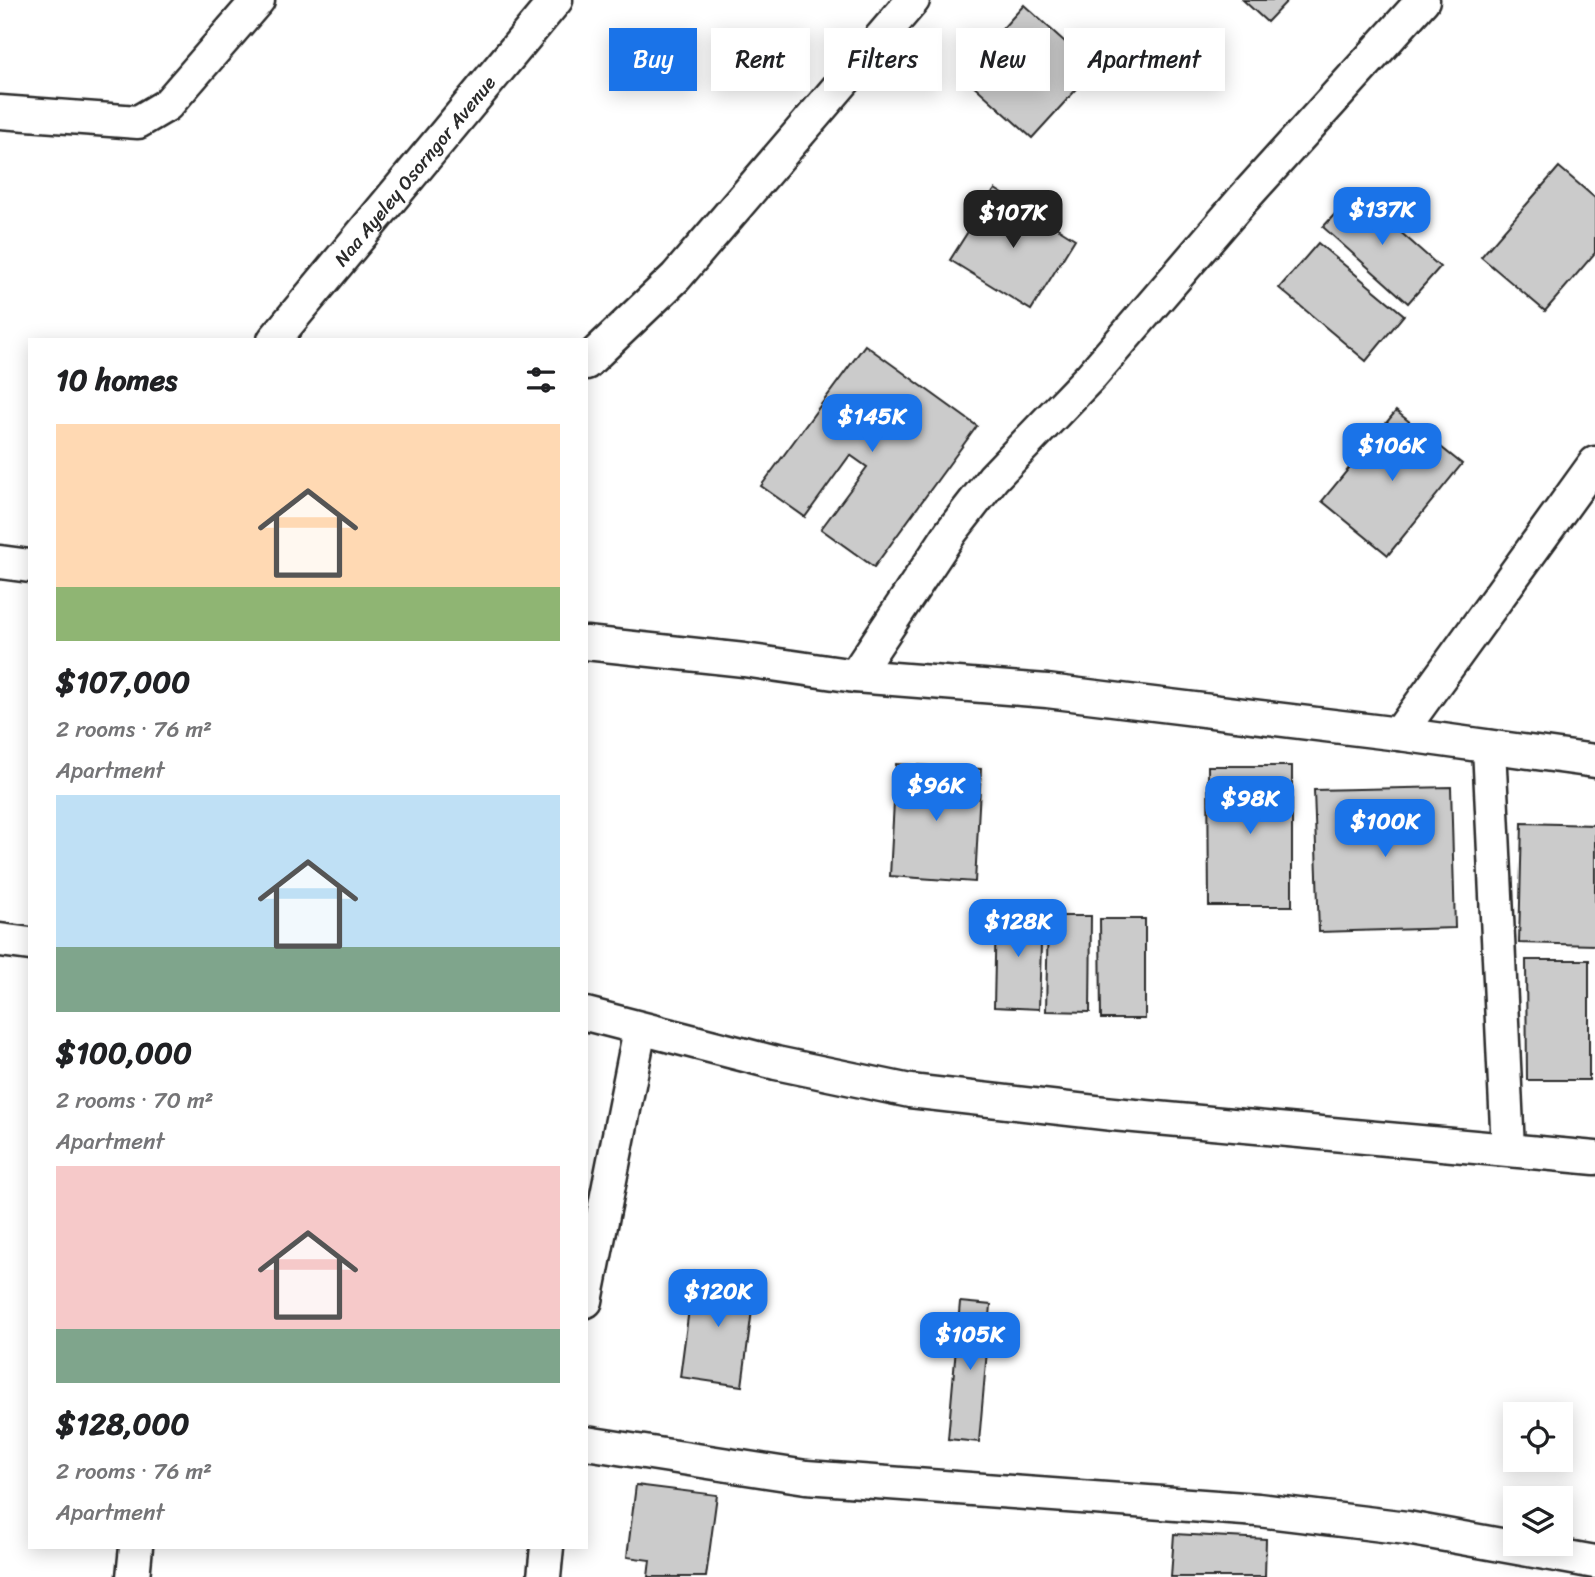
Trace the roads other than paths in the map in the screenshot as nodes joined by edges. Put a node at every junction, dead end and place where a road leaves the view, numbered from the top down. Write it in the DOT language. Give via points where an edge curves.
graph roads {
  1 [pos="258,0"];
  2 [pos="556,0"];
  3 [pos="913,0"];
  4 [pos="1423,0"];
  5 [pos="0,112"];
  6 [pos="276,338"];
  7 [pos="588,361"];
  8 [pos="1595,463"];
  9 [pos="0,562"];
  10 [pos="28,566"];
  11 [pos="588,643"];
  12 [pos="855,676"];
  13 [pos="1399,734"];
  14 [pos="1489,747"];
  15 [pos="1595,761"];
  16 [pos="0,940"];
  17 [pos="28,944"];
  18 [pos="588,1015"];
  19 [pos="640,1029"];
  20 [pos="1507,1149"];
  21 [pos="1595,1158"];
  22 [pos="588,1291"];
  23 [pos="588,1443"];
  24 [pos="136,1549"];
  25 [pos="547,1549"];
  26 [pos="1595,1562"];
  27 [pos="133,1577"];
  28 [pos="544,1577"];
  1 -- 5 [label="street" via="167,105 138,122"];
  2 -- 6 [label="street, Naa Ayeley Osorngor Avenue"];
  3 -- 7 [label="street" via="676,276"];
  4 -- 12 [label="street" via="1091,376 993,478 951,532"];
  8 -- 13 [label="street"];
  9 -- 10 [label="street"];
  11 -- 12 [label="street"];
  12 -- 13 [label="street" via="1047,691"];
  13 -- 14 [label="street"];
  14 -- 15 [label="street"];
  14 -- 20 [label="street"];
  16 -- 17 [label="street"];
  18 -- 19 [label="street"];
  19 -- 20 [label="street" via="910,1091"];
  19 -- 22 [label="street"];
  20 -- 21 [label="street"];
  23 -- 26 [label="street" via="806,1477 1258,1510 1407,1528"];
  24 -- 27 [label="street"];
  25 -- 28 [label="street"];
}
